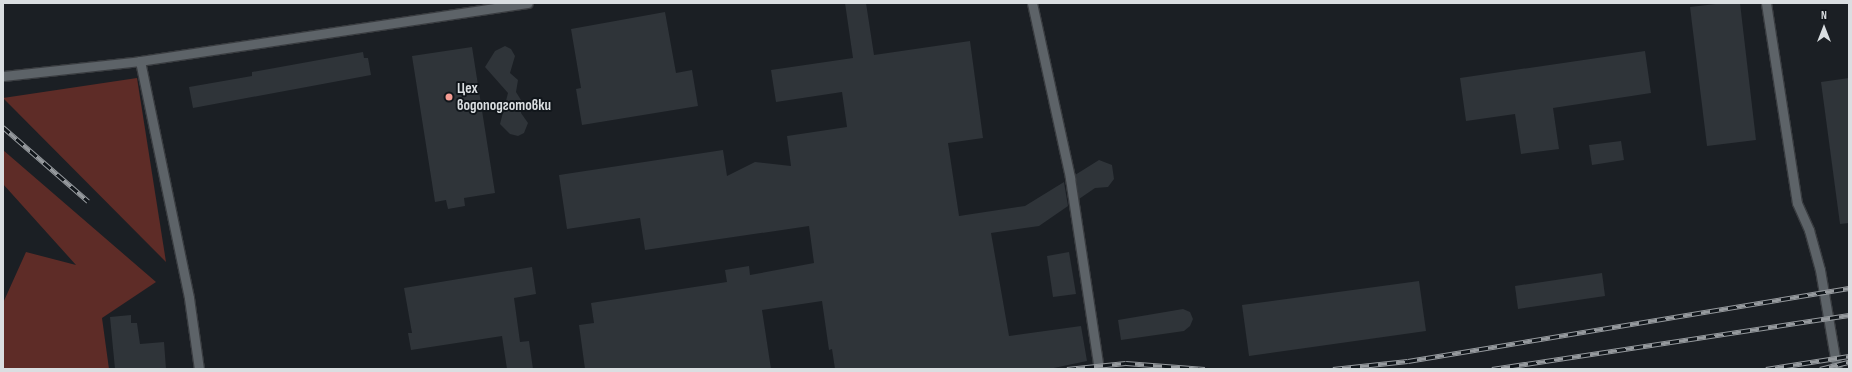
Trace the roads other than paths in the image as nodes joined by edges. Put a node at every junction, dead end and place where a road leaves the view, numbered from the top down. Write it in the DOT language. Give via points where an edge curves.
graph roads {
  1 [pos="528,3"];
  2 [pos="1032,3"];
  3 [pos="1766,3"];
  4 [pos="140,61"];
  5 [pos="3,76"];
  6 [pos="199,369"];
  7 [pos="1100,369"];
  8 [pos="1837,369"];
  1 -- 4 [label="lane"];
  2 -- 7 [label="lane" via="1070,178"];
  3 -- 8 [label="lane" via="1797,203 1809,230 1820,270"];
  4 -- 5 [label="lane"];
  4 -- 6 [label="lane" via="189,298"];
}
